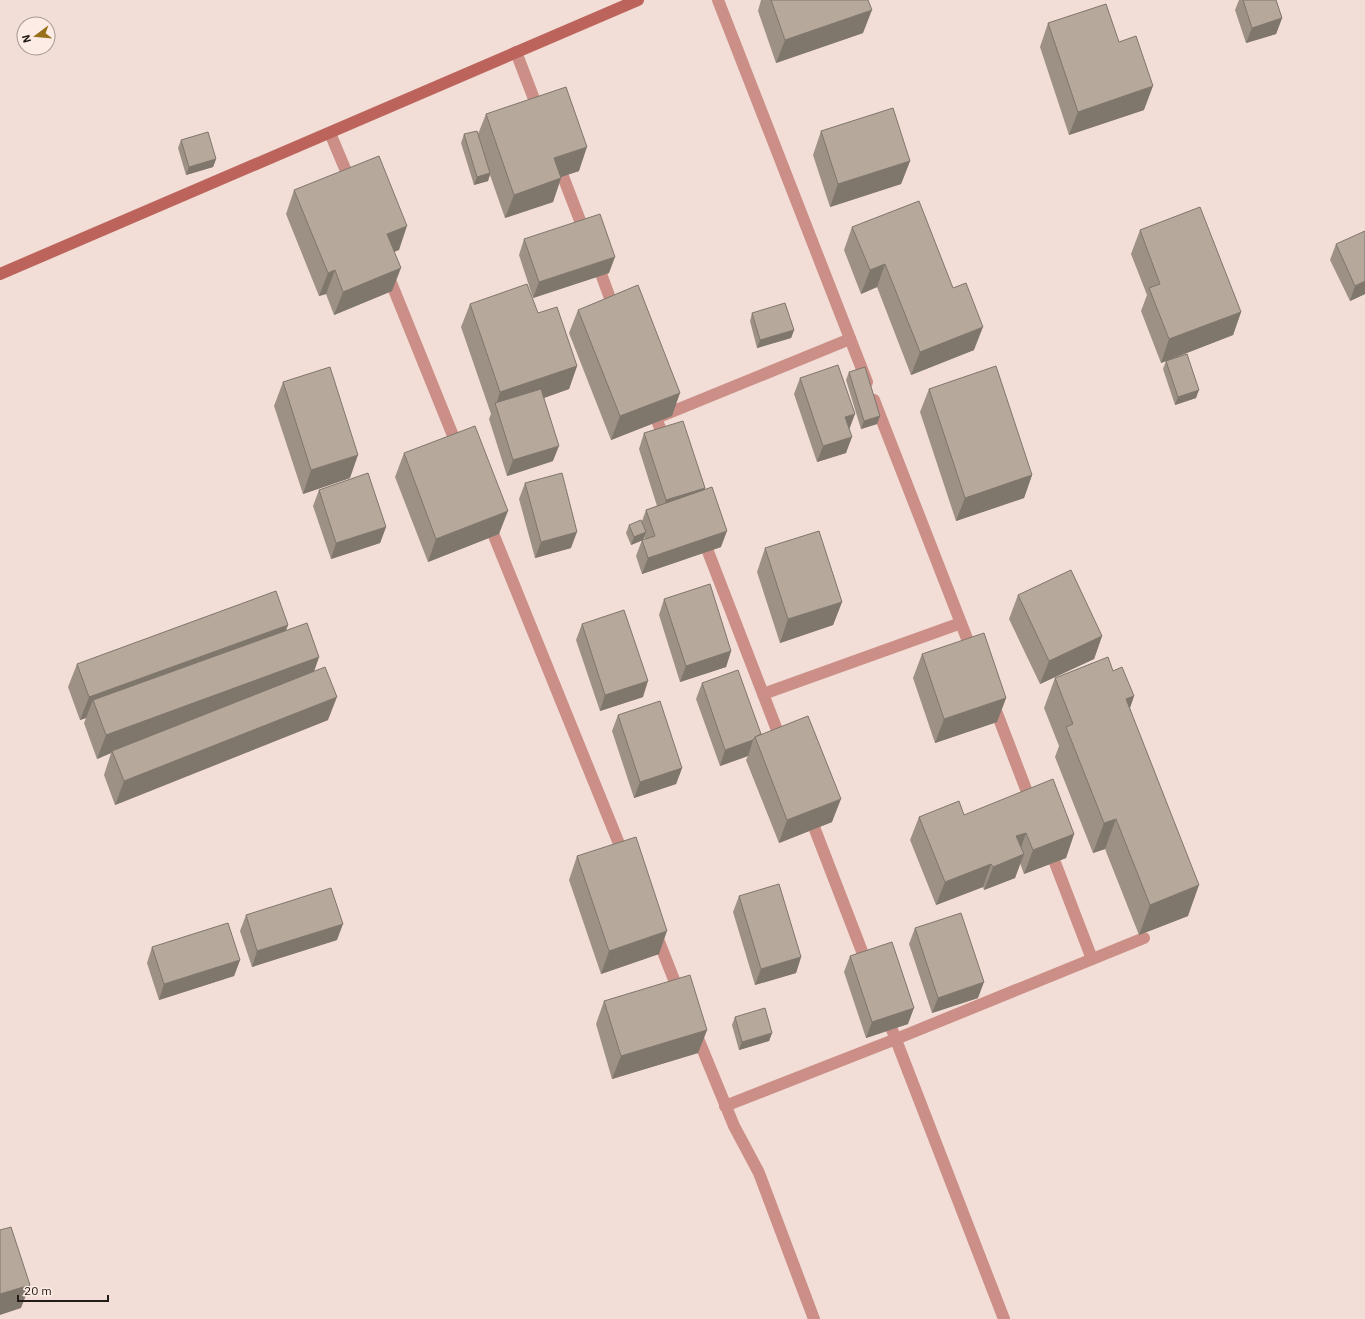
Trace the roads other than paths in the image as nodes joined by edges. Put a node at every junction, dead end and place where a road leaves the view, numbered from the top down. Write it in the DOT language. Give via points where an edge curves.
graph roads {
  1 [pos="638,0"];
  2 [pos="718,0"];
  3 [pos="516,52"];
  4 [pos="541,120"];
  5 [pos="330,133"];
  6 [pos="553,149"];
  7 [pos="354,192"];
  8 [pos="384,265"];
  9 [pos="0,274"];
  10 [pos="619,321"];
  11 [pos="850,339"];
  12 [pos="648,396"];
  13 [pos="656,418"];
  14 [pos="671,455"];
  15 [pos="462,457"];
  16 [pos="483,508"];
  17 [pos="697,522"];
  18 [pos="961,623"];
  19 [pos="978,667"];
  20 [pos="763,694"];
  21 [pos="990,696"];
  22 [pos="786,753"];
  23 [pos="805,804"];
  24 [pos="1035,813"];
  25 [pos="1044,835"];
  26 [pos="629,870"];
  27 [pos="650,921"];
  28 [pos="1144,938"];
  29 [pos="1092,959"];
  30 [pos="873,980"];
  31 [pos="683,1002"];
  32 [pos="881,1002"];
  33 [pos="689,1017"];
  34 [pos="896,1039"];
  35 [pos="725,1106"];
  36 [pos="814,1319"];
  37 [pos="1004,1319"];
  1 -- 3 [label="main road"];
  2 -- 11 [label="street"];
  3 -- 4 [label="street"];
  3 -- 5 [label="main road"];
  5 -- 7 [label="street"];
  5 -- 9 [label="main road"];
  6 -- 10 [label="street"];
  8 -- 15 [label="street"];
  11 -- 13 [label="street"];
  11 -- 18 [label="street"];
  12 -- 13 [label="street"];
  13 -- 14 [label="street"];
  16 -- 26 [label="street"];
  17 -- 20 [label="street"];
  18 -- 19 [label="street"];
  18 -- 20 [label="street"];
  20 -- 22 [label="street"];
  21 -- 24 [label="street"];
  23 -- 30 [label="street"];
  25 -- 29 [label="street"];
  27 -- 31 [label="street"];
  28 -- 29 [label="street"];
  29 -- 34 [label="street"];
  32 -- 34 [label="street"];
  33 -- 35 [label="street"];
  34 -- 35 [label="street"];
  34 -- 37 [label="street"];
  35 -- 36 [label="street" via="759,1173"];
}
